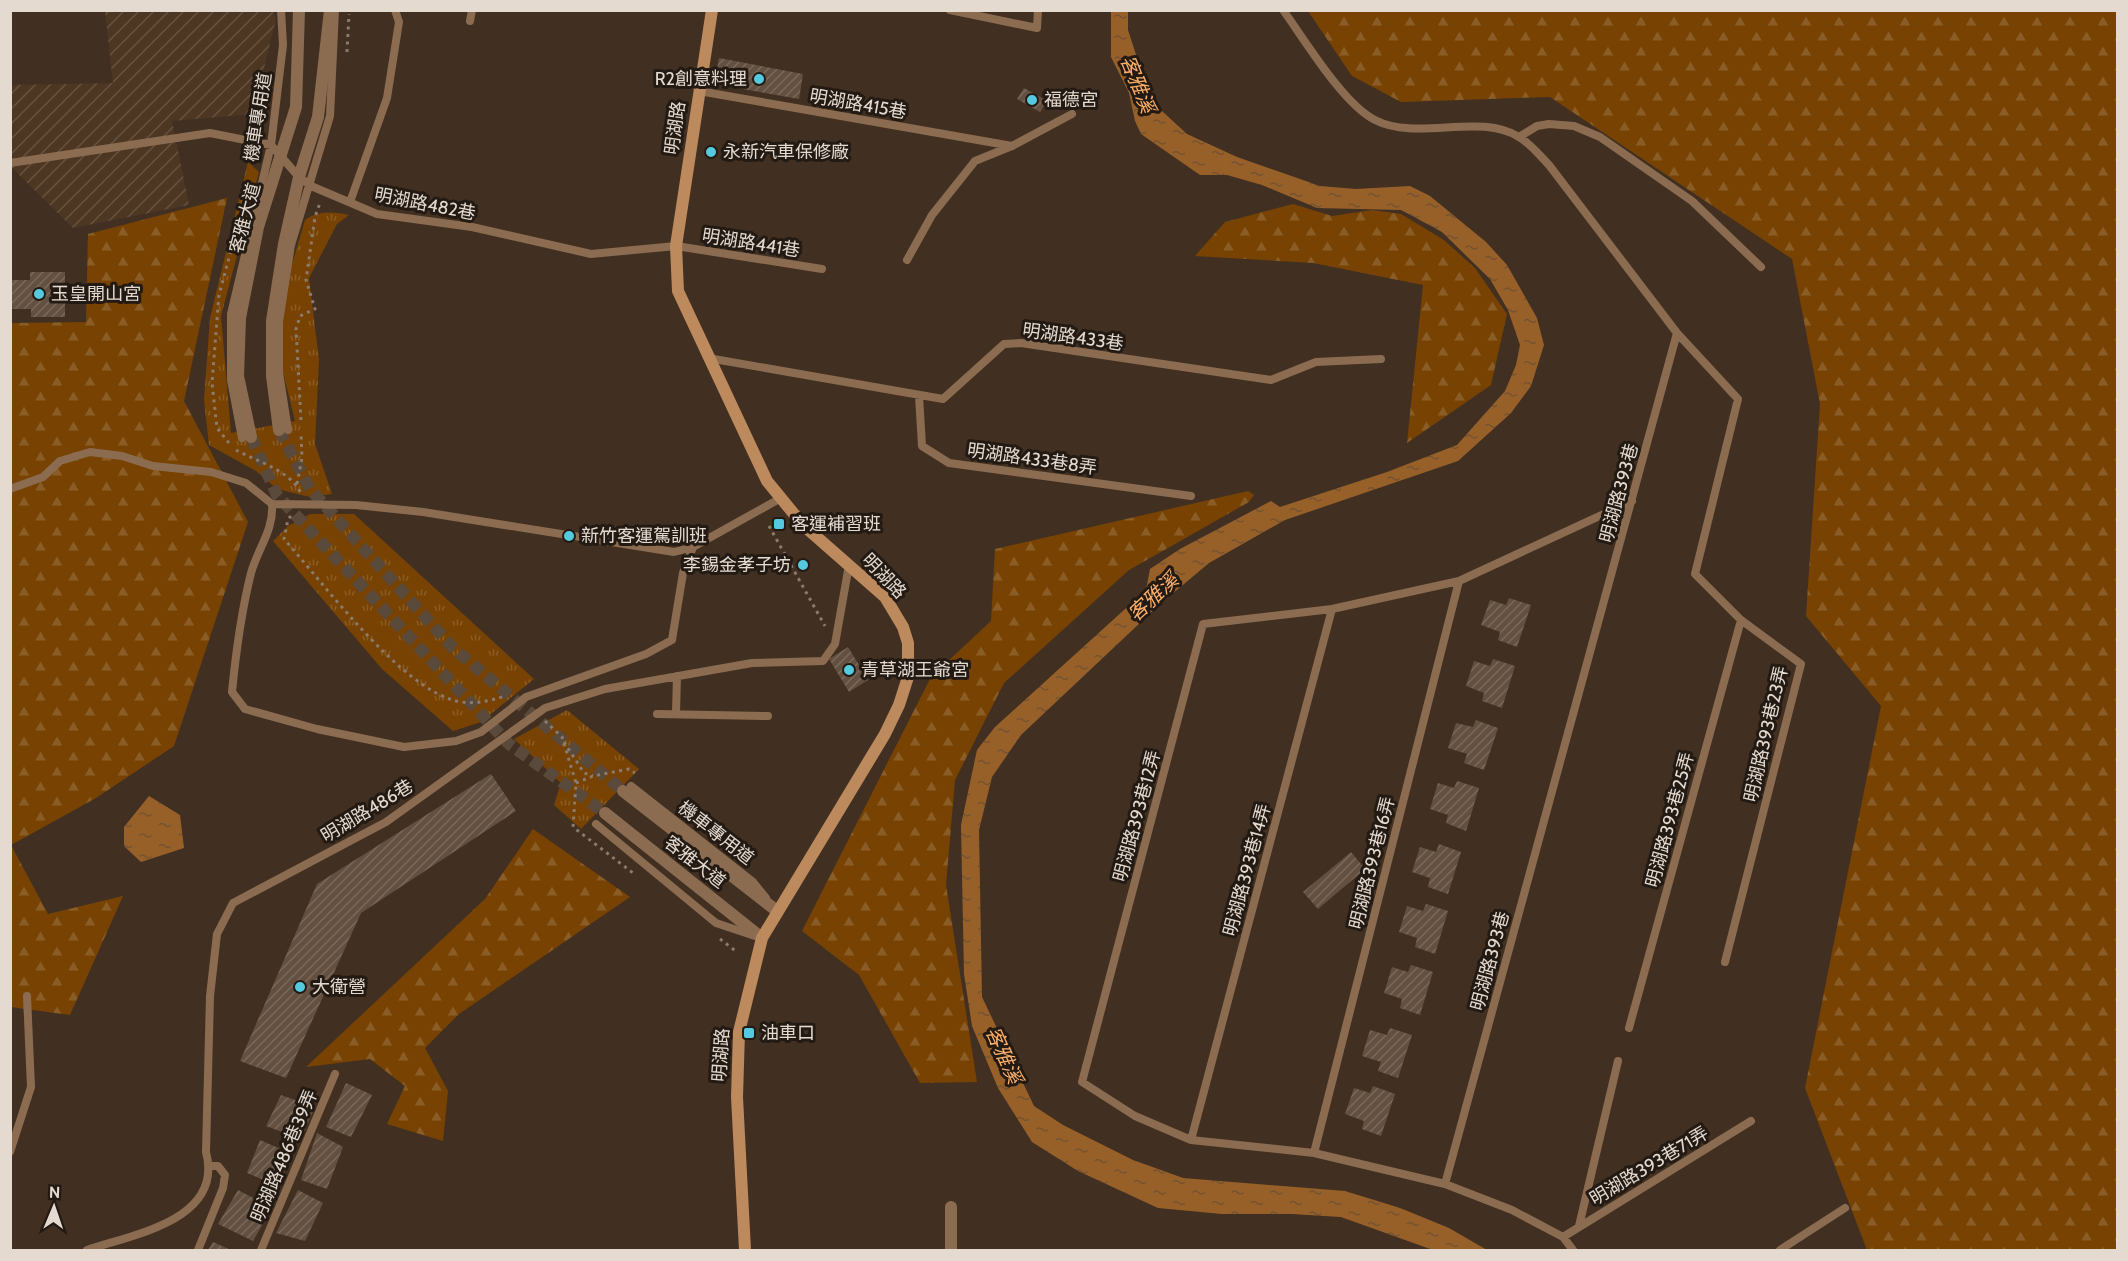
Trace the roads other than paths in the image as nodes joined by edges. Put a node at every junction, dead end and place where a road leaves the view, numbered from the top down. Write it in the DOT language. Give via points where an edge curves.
graph roads {
  1 [pos="281,10"];
  2 [pos="299,10"];
  3 [pos="330,10"];
  4 [pos="335,10"];
  5 [pos="395,10"];
  6 [pos="472,10"];
  7 [pos="712,10"];
  8 [pos="950,10"];
  9 [pos="1038,10"];
  10 [pos="1284,10"];
  11 [pos="470,21"];
  12 [pos="699,91"];
  13 [pos="1072,114"];
  14 [pos="1520,137"];
  15 [pos="271,145"];
  16 [pos="1012,146"];
  17 [pos="281,157"];
  18 [pos="10,163"];
  19 [pos="299,177"];
  20 [pos="311,186"];
  21 [pos="350,202"];
  22 [pos="676,246"];
  23 [pos="907,260"];
  24 [pos="1761,267"];
  25 [pos="822,269"];
  26 [pos="1677,333"];
  27 [pos="708,358"];
  28 [pos="1381,359"];
  29 [pos="919,396"];
  30 [pos="283,430"];
  31 [pos="247,437"];
  32 [pos="10,489"];
  33 [pos="1191,496"];
  34 [pos="781,498"];
  35 [pos="1632,501"];
  36 [pos="272,504"];
  37 [pos="693,547"];
  38 [pos="849,565"];
  39 [pos="1459,581"];
  40 [pos="1332,609"];
  41 [pos="1740,620"];
  42 [pos="677,676"];
  43 [pos="676,713"];
  44 [pos="657,714"];
  45 [pos="768,716"];
  46 [pos="627,788"];
  47 [pos="605,813"];
  48 [pos="596,824"];
  49 [pos="777,911"];
  50 [pos="762,938"];
  51 [pos="1725,962"];
  52 [pos="27,996"];
  53 [pos="1629,1028"];
  54 [pos="1618,1061"];
  55 [pos="335,1074"];
  56 [pos="1752,1121"];
  57 [pos="1191,1140"];
  58 [pos="10,1152"];
  59 [pos="1314,1153"];
  60 [pos="209,1166"];
  61 [pos="1445,1184"];
  62 [pos="951,1207"];
  63 [pos="1845,1208"];
  64 [pos="1579,1226"];
  65 [pos="1563,1238"];
  66 [pos="87,1251"];
  67 [pos="198,1251"];
  68 [pos="261,1251"];
  69 [pos="745,1251"];
  70 [pos="951,1251"];
  71 [pos="1573,1251"];
  72 [pos="1780,1251"];
  1 -- 15 [label="lane, 機車專用道" via="283,45"];
  2 -- 17 [label="street, 客雅大道" via="296,107"];
  3 -- 19 [label="street" via="318,117"];
  4 -- 20 [label="lane" via="330,116"];
  5 -- 21 [label="lane" via="399,22 387,98"];
  6 -- 11 [label="lane"];
  7 -- 12 [label="main road, 明湖路"];
  8 -- 9 [label="lane" via="1037,28"];
  10 -- 14 [label="lane" via="1334,81 1371,118 1400,128 1489,129"];
  12 -- 16 [label="lane, 明湖路415巷"];
  12 -- 22 [label="main road, 明湖路"];
  13 -- 16 [label="lane"];
  14 -- 24 [label="lane" via="1537,126 1549,124 1574,126 1600,137 1692,201"];
  14 -- 26 [label="lane" via="1549,165"];
  15 -- 17 [label="lane, 明湖路482巷"];
  15 -- 18 [label="lane" via="210,133"];
  15 -- 31 [label="lane, 機車專用道" via="231,314 231,380"];
  16 -- 23 [label="lane" via="975,161 932,215"];
  17 -- 19 [label="lane, 明湖路482巷"];
  17 -- 31 [label="street, 客雅大道" via="258,227 240,318 238,376"];
  19 -- 20 [label="lane, 明湖路482巷"];
  19 -- 30 [label="street" via="272,321 272,376"];
  20 -- 21 [label="lane, 明湖路482巷"];
  20 -- 30 [label="lane" via="291,244 279,322"];
  21 -- 22 [label="lane, 明湖路482巷" via="377,214 472,227 591,254"];
  22 -- 25 [label="lane, 明湖路441巷"];
  22 -- 27 [label="main road, 明湖路" via="678,291"];
  26 -- 35 [label="lane, 明湖路393巷"];
  26 -- 41 [label="lane, 明湖路393巷23弄" via="1738,399 1695,574"];
  27 -- 29 [label="lane, 明湖路433巷"];
  27 -- 34 [label="main road, 明湖路" via="767,481"];
  28 -- 29 [label="lane, 明湖路433巷" via="1316,362 1271,380 1021,343 1005,344 943,399"];
  29 -- 33 [label="lane, 明湖路433巷8弄" via="922,446 949,463"];
  32 -- 36 [label="lane" via="43,477 60,461 90,452 122,456 153,466 211,472 246,483"];
  34 -- 37 [label="lane"];
  34 -- 38 [label="main road, 明湖路" via="803,525"];
  35 -- 39 [label="lane, 明湖路393巷12弄"];
  35 -- 61 [label="lane, 明湖路393巷"];
  36 -- 37 [label="lane" via="367,506 674,552"];
  36 -- 37 [label="lane" via="274,520 252,569 238,625 232,692 245,709 405,747 456,741 481,732 526,697 646,654 672,640 683,573"];
  38 -- 42 [label="lane, 明湖路486巷" via="835,644 823,661 752,663"];
  38 -- 49 [label="main road, 明湖路" via="885,597 898,617 908,643 908,677 900,705 885,734"];
  39 -- 40 [label="lane, 明湖路393巷12弄"];
  39 -- 59 [label="lane, 明湖路393巷16弄"];
  40 -- 57 [label="lane, 明湖路393巷14弄"];
  40 -- 57 [label="lane, 明湖路393巷12弄" via="1203,624 1082,1082 1135,1116"];
  41 -- 51 [label="lane, 明湖路393巷23弄" via="1801,664"];
  41 -- 53 [label="lane, 明湖路393巷25弄"];
  42 -- 43 [label="lane"];
  42 -- 60 [label="lane, 明湖路486巷" via="606,689 545,708 386,822 233,903 217,934 210,996 206,1152"];
  43 -- 44 [label="lane"];
  43 -- 45 [label="lane"];
  46 -- 49 [label="street, 客雅大道"];
  47 -- 50 [label="street, 客雅大道"];
  48 -- 50 [label="lane" via="716,923"];
  49 -- 50 [label="main road, 明湖路"];
  50 -- 69 [label="main road, 明湖路" via="739,1032 736,1097"];
  52 -- 58 [label="lane" via="32,1087"];
  54 -- 64 [label="lane"];
  55 -- 68 [label="lane, 明湖路486巷39弄"];
  56 -- 64 [label="lane, 明湖路393巷71弄"];
  57 -- 59 [label="lane, 明湖路393巷12弄"];
  59 -- 61 [label="lane, 明湖路393巷12弄"];
  60 -- 66 [label="lane, 明湖路486巷" via="201,1197 178,1219"];
  60 -- 67 [label="lane" via="218,1166 225,1174"];
  61 -- 65 [label="lane, 明湖路393巷12弄" via="1512,1210"];
  62 -- 70 [label="street"];
  63 -- 72 [label="lane"];
  64 -- 65 [label="lane, 明湖路393巷71弄"];
  65 -- 71 [label="lane"];
}
